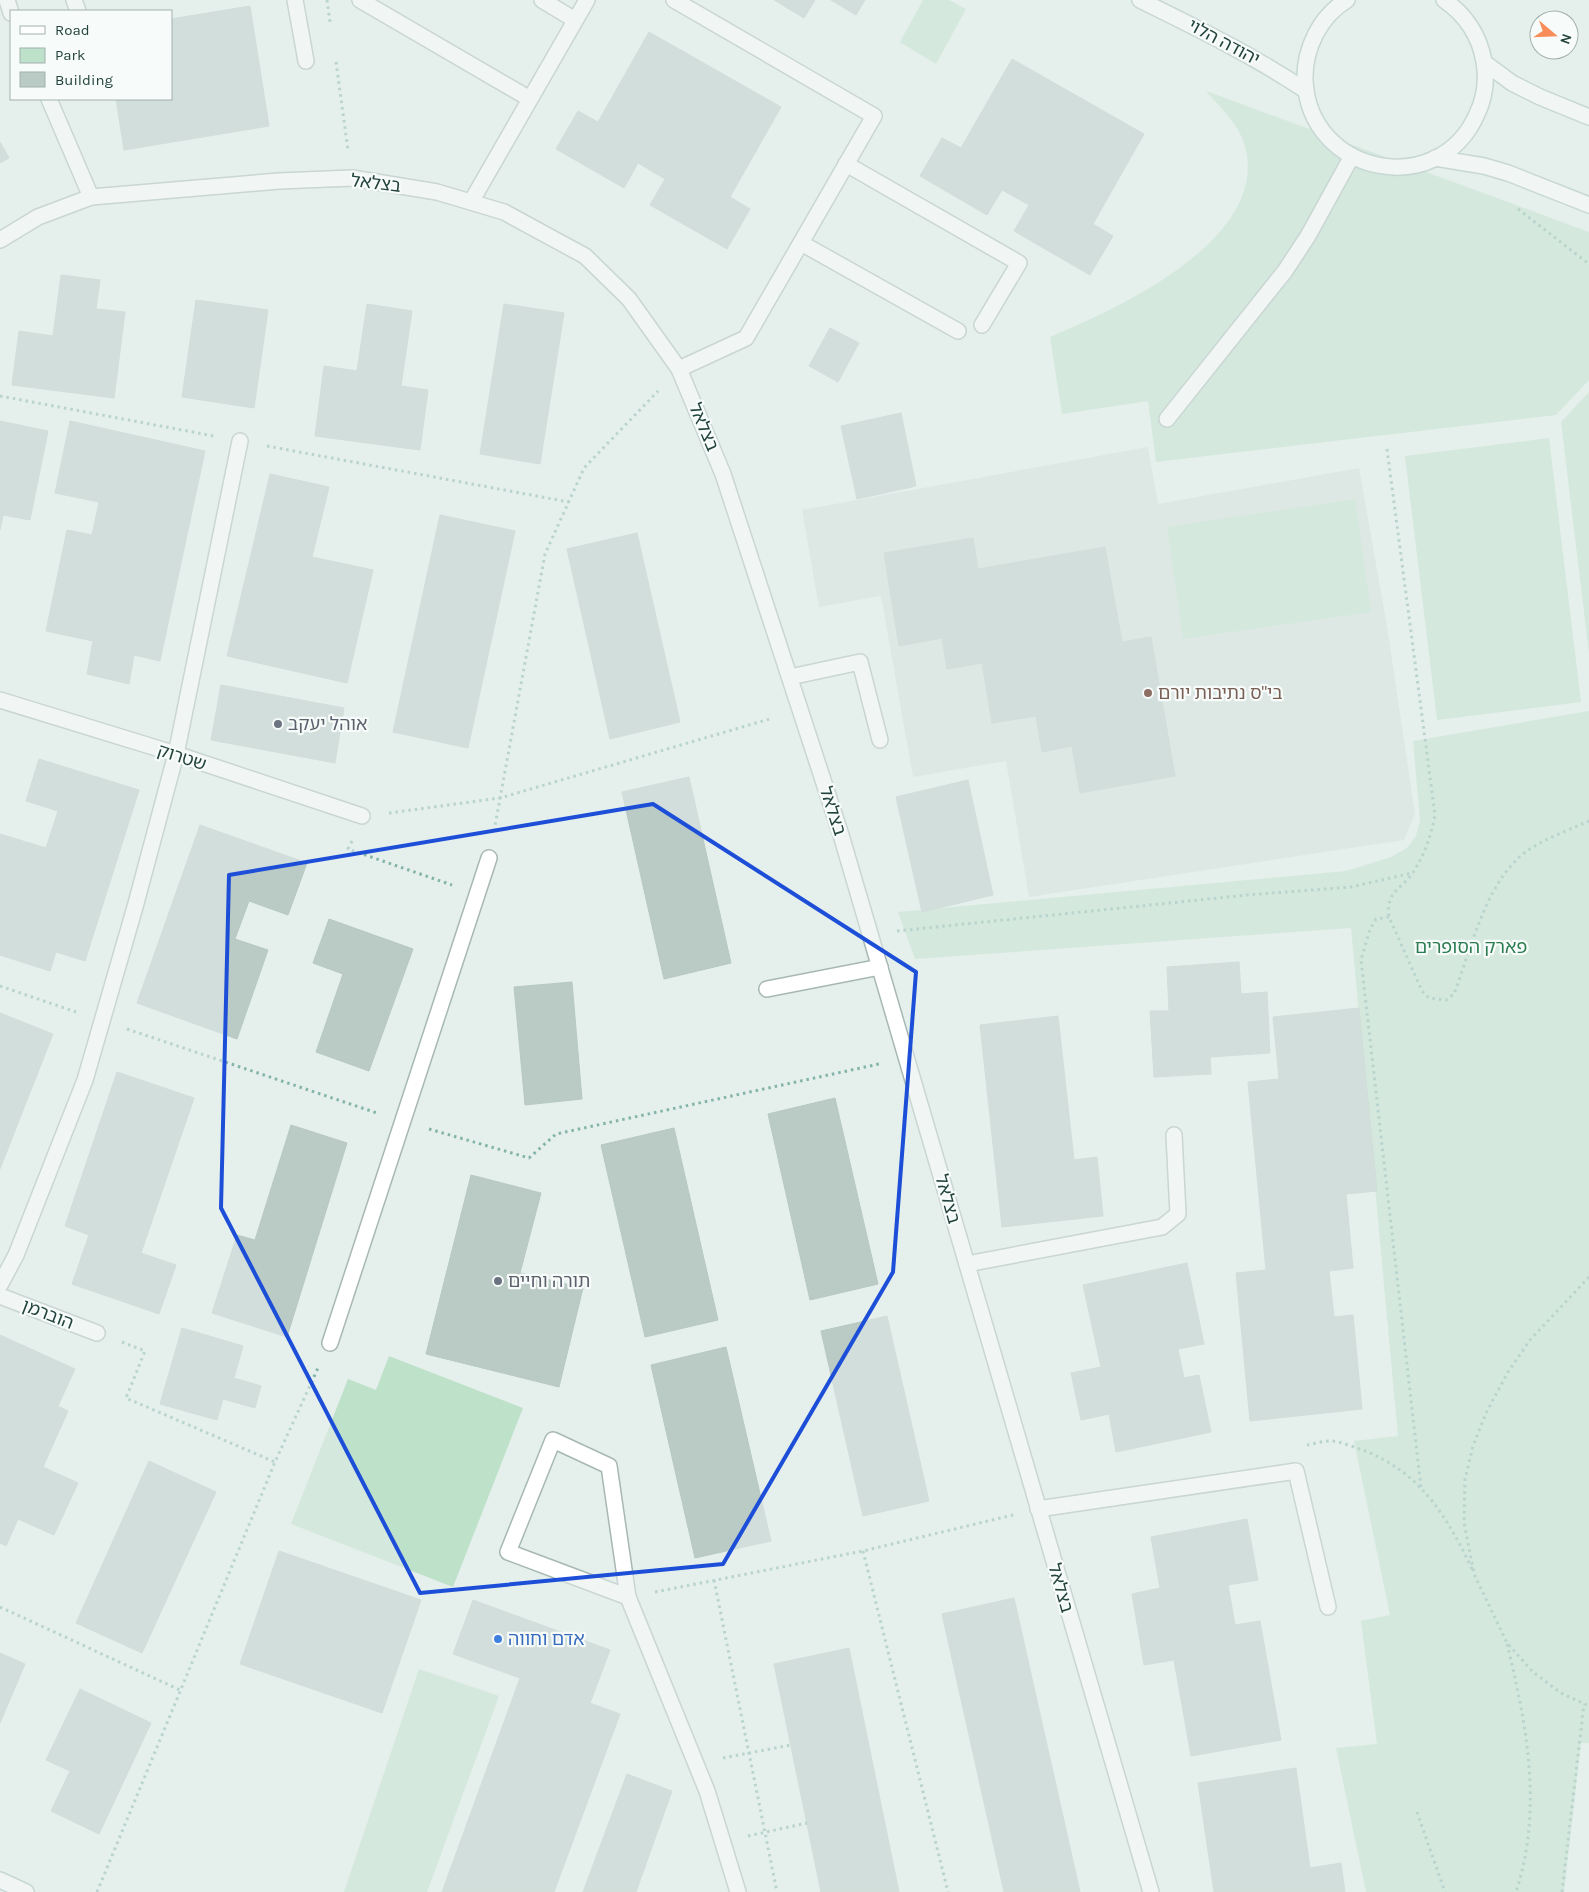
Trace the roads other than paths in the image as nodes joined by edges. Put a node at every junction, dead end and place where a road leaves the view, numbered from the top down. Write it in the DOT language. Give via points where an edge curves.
graph roads {
  1 [pos="295,0"];
  2 [pos="360,0"];
  3 [pos="542,0"];
  4 [pos="587,0"];
  5 [pos="674,0"];
  6 [pos="1140,0"];
  7 [pos="1347,0"];
  8 [pos="1444,0"];
  9 [pos="575,20"];
  10 [pos="306,61"];
  11 [pos="1484,64"];
  12 [pos="1305,90"];
  13 [pos="530,99"];
  14 [pos="48,100"];
  15 [pos="1589,116"];
  16 [pos="1352,156"];
  17 [pos="1435,158"];
  18 [pos="846,164"];
  19 [pos="92,198"];
  20 [pos="471,202"];
  21 [pos="1589,205"];
  22 [pos="0,240"];
  23 [pos="801,243"];
  24 [pos="982,325"];
  25 [pos="958,331"];
  26 [pos="679,369"];
  27 [pos="1167,419"];
  28 [pos="240,441"];
  29 [pos="790,677"];
  30 [pos="0,700"];
  31 [pos="880,740"];
  32 [pos="176,754"];
  33 [pos="362,816"];
  34 [pos="489,858"];
  35 [pos="880,967"];
  36 [pos="767,989"];
  37 [pos="1174,1135"];
  38 [pos="967,1264"];
  39 [pos="0,1285"];
  40 [pos="0,1296"];
  41 [pos="97,1333"];
  42 [pos="330,1343"];
  43 [pos="1038,1509"];
  44 [pos="628,1597"];
  45 [pos="1328,1607"];
  46 [pos="0,1880"];
  47 [pos="21,1891"];
  48 [pos="738,1892"];
  49 [pos="1150,1892"];
  1 -- 10 [label="street"];
  2 -- 13 [label="street"];
  3 -- 9 [label="street"];
  4 -- 9 [label="street"];
  5 -- 18 [label="street" via="874,116"];
  6 -- 12 [label="street, יהודה הלוי" via="1266,64"];
  7 -- 12 [label="street" via="1332,11 1315,34 1306,62"];
  8 -- 11 [label="street" via="1470,25 1482,50"];
  9 -- 13 [label="street"];
  11 -- 15 [label="street" via="1540,97"];
  11 -- 17 [label="street" via="1484,92 1475,120 1457,142"];
  12 -- 16 [label="street" via="1321,129"];
  13 -- 20 [label="street"];
  14 -- 19 [label="street"];
  16 -- 17 [label="street" via="1365,163 1394,168"];
  16 -- 27 [label="street" via="1285,271"];
  17 -- 21 [label="street" via="1508,173"];
  18 -- 23 [label="street"];
  18 -- 24 [label="street" via="1019,263"];
  19 -- 20 [label="street, בצלאל" via="280,181 352,178 437,192"];
  19 -- 22 [label="street, בצלאל" via="38,217"];
  20 -- 26 [label="street, בצלאל" via="504,212 585,256 629,298"];
  23 -- 25 [label="street"];
  23 -- 26 [label="street" via="746,338"];
  26 -- 29 [label="street, בצלאל" via="723,474"];
  28 -- 32 [label="street"];
  29 -- 31 [label="street" via="860,662"];
  29 -- 35 [label="street, בצלאל"];
  30 -- 32 [label="street, שטרוק"];
  32 -- 33 [label="street, שטרוק"];
  32 -- 39 [label="street" via="85,1080 16,1255"];
  34 -- 42 [label="street"];
  35 -- 36 [label="street"];
  35 -- 38 [label="street, בצלאל"];
  37 -- 38 [label="street" via="1178,1214 1162,1227"];
  38 -- 43 [label="street, בצלאל"];
  40 -- 41 [label="street, הוברמן"];
  43 -- 45 [label="street" via="1296,1470"];
  43 -- 49 [label="street, בצלאל"];
  44 -- 44 [label="street" via="609,1466 553,1440 508,1552"];
  44 -- 48 [label="street" via="707,1791"];
  46 -- 47 [label="street"];
}
